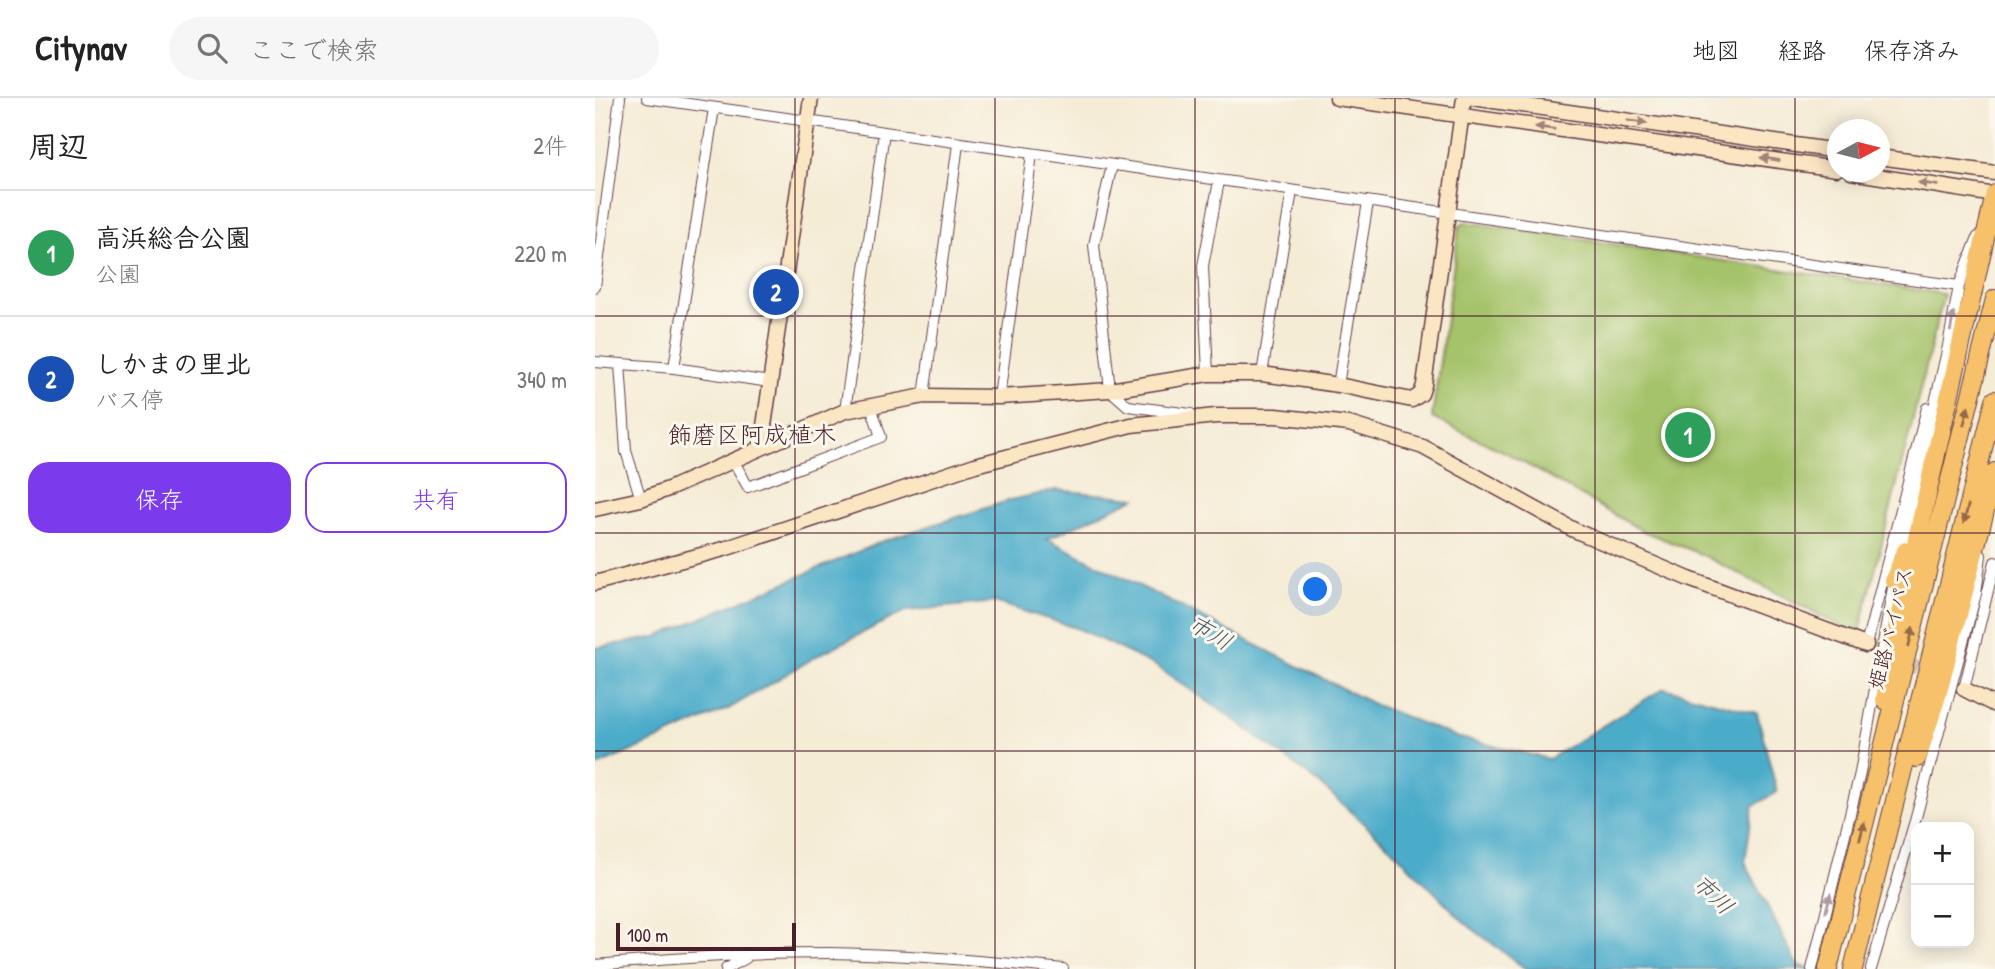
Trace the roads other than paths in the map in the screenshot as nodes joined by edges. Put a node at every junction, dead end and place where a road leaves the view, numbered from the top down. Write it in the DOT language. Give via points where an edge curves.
graph roads {
  1 [pos="620,98"];
  2 [pos="647,98"];
  3 [pos="811,98"];
  4 [pos="1337,98"];
  5 [pos="1464,98"];
  6 [pos="1473,98"];
  7 [pos="715,108"];
  8 [pos="1462,116"];
  9 [pos="807,121"];
  10 [pos="884,132"];
  11 [pos="958,144"];
  12 [pos="1827,150"];
  13 [pos="1032,154"];
  14 [pos="1890,158"];
  15 [pos="1112,165"];
  16 [pos="1827,168"];
  17 [pos="1995,173"];
  18 [pos="1890,178"];
  19 [pos="1219,181"];
  20 [pos="1292,191"];
  21 [pos="1995,194"];
  22 [pos="1368,202"];
  23 [pos="1448,214"];
  24 [pos="1959,286"];
  25 [pos="595,287"];
  26 [pos="1995,299"];
  27 [pos="1947,351"];
  28 [pos="595,362"];
  29 [pos="621,364"];
  30 [pos="674,368"];
  31 [pos="1208,374"];
  32 [pos="1262,374"];
  33 [pos="770,382"];
  34 [pos="1338,385"];
  35 [pos="1110,390"];
  36 [pos="924,396"];
  37 [pos="999,397"];
  38 [pos="1995,400"];
  39 [pos="871,406"];
  40 [pos="845,411"];
  41 [pos="1216,416"];
  42 [pos="761,447"];
  43 [pos="733,460"];
  44 [pos="1995,471"];
  45 [pos="642,499"];
  46 [pos="1925,507"];
  47 [pos="595,509"];
  48 [pos="1995,562"];
  49 [pos="1894,580"];
  50 [pos="595,583"];
  51 [pos="1866,645"];
  52 [pos="1964,689"];
  53 [pos="1884,698"];
  54 [pos="1995,705"];
  55 [pos="1929,719"];
  56 [pos="750,956"];
  57 [pos="595,965"];
  58 [pos="726,969"];
  59 [pos="1063,969"];
  60 [pos="1812,969"];
  61 [pos="1828,969"];
  62 [pos="1853,969"];
  63 [pos="1871,969"];
  1 -- 25 [label="street"];
  2 -- 7 [label="street"];
  3 -- 9 [label="street"];
  4 -- 8 [label="street"];
  5 -- 8 [label="street"];
  6 -- 12 [label="street, one-way"];
  7 -- 9 [label="street"];
  7 -- 30 [label="street"];
  16 -- 8 [label="street, one-way"];
  8 -- 23 [label="street"];
  9 -- 10 [label="street"];
  9 -- 33 [label="street"];
  10 -- 11 [label="street"];
  10 -- 40 [label="street"];
  11 -- 13 [label="street"];
  11 -- 36 [label="street"];
  13 -- 15 [label="street"];
  13 -- 37 [label="street"];
  14 -- 17 [label="street"];
  15 -- 19 [label="street"];
  15 -- 35 [label="street" via="1094,245"];
  21 -- 18 [label="street, one-way"];
  19 -- 20 [label="street"];
  19 -- 31 [label="street" via="1203,266"];
  20 -- 22 [label="street"];
  20 -- 32 [label="street"];
  21 -- 24 [label="street"];
  21 -- 46 [label="highway"];
  22 -- 23 [label="street"];
  22 -- 34 [label="street"];
  23 -- 24 [label="street"];
  23 -- 34 [label="street" via="1421,394 1412,400"];
  27 -- 24 [label="street, one-way"];
  53 -- 26 [label="highway, 姫路バイパス, one-way"];
  27 -- 49 [label="street"];
  27 -- 51 [label="street" via="1936,377"];
  28 -- 29 [label="street"];
  29 -- 30 [label="street"];
  29 -- 45 [label="street" via="626,451"];
  30 -- 33 [label="street"];
  31 -- 32 [label="street"];
  31 -- 35 [label="street"];
  32 -- 34 [label="street"];
  33 -- 42 [label="street"];
  35 -- 37 [label="street"];
  35 -- 41 [label="street" via="1128,406"];
  36 -- 37 [label="street"];
  36 -- 39 [label="street"];
  38 -- 55 [label="highway, one-way"];
  39 -- 40 [label="street"];
  39 -- 43 [label="street" via="881,437 835,456 748,487"];
  40 -- 42 [label="street"];
  41 -- 50 [label="street" via="1131,425 975,465 724,549"];
  41 -- 51 [label="street" via="1276,416 1349,424 1423,447 1574,530"];
  42 -- 43 [label="street"];
  43 -- 45 [label="street"];
  44 -- 55 [label="highway"];
  45 -- 47 [label="street"];
  46 -- 49 [label="highway"];
  46 -- 53 [label="highway"];
  48 -- 52 [label="street"];
  49 -- 53 [label="street"];
  52 -- 54 [label="street"];
  60 -- 53 [label="street, one-way" via="1860,773"];
  61 -- 53 [label="highway, one-way" via="1871,794"];
  55 -- 62 [label="highway"];
  55 -- 63 [label="street" via="1915,821"];
  56 -- 57 [label="street"];
  56 -- 58 [label="street"];
  56 -- 59 [label="street" via="829,953"];
}
